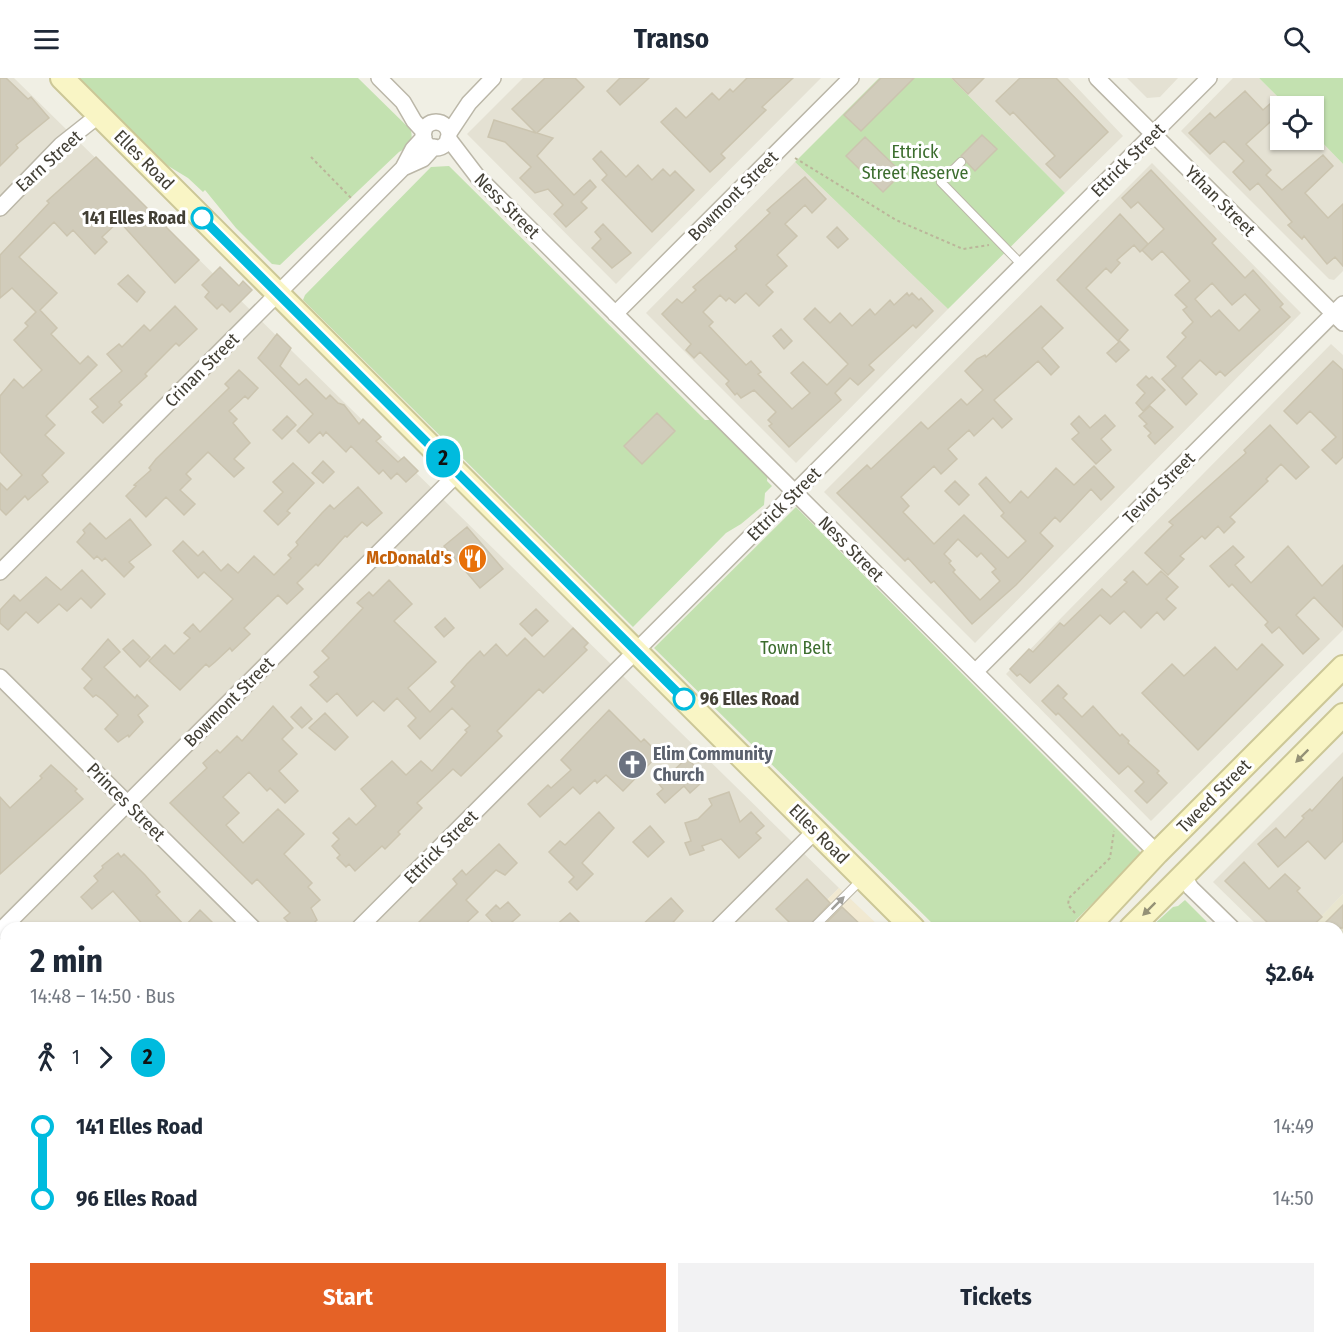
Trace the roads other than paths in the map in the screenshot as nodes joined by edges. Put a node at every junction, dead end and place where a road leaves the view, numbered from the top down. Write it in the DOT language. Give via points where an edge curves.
graph roads {
  1 [pos="62,78"];
  2 [pos="379,78"];
  3 [pos="494,78"];
  4 [pos="851,78"];
  5 [pos="1097,78"];
  6 [pos="1209,78"];
  7 [pos="99,115"];
  8 [pos="1153,134"];
  9 [pos="436,135"];
  10 [pos="961,162"];
  11 [pos="0,208"];
  12 [pos="1022,265"];
  13 [pos="279,294"];
  14 [pos="615,314"];
  15 [pos="1340,314"];
  16 [pos="458,473"];
  17 [pos="795,493"];
  18 [pos="0,572"];
  19 [pos="637,651"];
  20 [pos="1343,667"];
  21 [pos="975,672"];
  22 [pos="0,677"];
  23 [pos="1343,715"];
  24 [pos="127,803"];
  25 [pos="816,831"];
  26 [pos="1157,853"];
  27 [pos="1140,871"];
  28 [pos="1183,876"];
  29 [pos="863,878"];
  30 [pos="9,922"];
  31 [pos="247,922"];
  32 [pos="365,922"];
  33 [pos="724,922"];
  34 [pos="819,922"];
  35 [pos="907,922"];
  36 [pos="1088,922"];
  37 [pos="1137,922"];
  38 [pos="1226,922"];
  1 -- 7 [label="main road, Elles Road"];
  2 -- 9 [label="street, Ness Street" via="403,102 414,121"];
  3 -- 9 [label="street, Crinan Street" via="469,103 450,112"];
  4 -- 14 [label="street, Bowmont Street"];
  5 -- 8 [label="street, Ythan Street"];
  6 -- 8 [label="street, Ettrick Street"];
  7 -- 11 [label="street, Earn Street" via="61,146"];
  7 -- 13 [label="main road, Elles Road"];
  8 -- 12 [label="street, Ettrick Street"];
  8 -- 15 [label="street, Ythan Street"];
  9 -- 13 [label="street, Crinan Street" via="423,159 403,168"];
  9 -- 14 [label="street, Ness Street"];
  10 -- 12 [label="lane" via="941,182"];
  12 -- 17 [label="street, Ettrick Street"];
  13 -- 16 [label="main road, Elles Road"];
  13 -- 18 [label="street, Crinan Street"];
  14 -- 17 [label="street, Ness Street"];
  15 -- 21 [label="street, Teviot Street"];
  16 -- 19 [label="main road, Elles Road"];
  16 -- 24 [label="street, Bowmont Street"];
  17 -- 19 [label="street, Ettrick Street"];
  17 -- 21 [label="street, Ness Street"];
  19 -- 25 [label="main road, Elles Road"];
  19 -- 32 [label="street, Ettrick Street"];
  20 -- 26 [label="main road, Tweed Street"];
  21 -- 26 [label="street, Ness Street"];
  22 -- 24 [label="street, Princes Street"];
  23 -- 28 [label="main road, Tweed Street, one-way"];
  24 -- 30 [label="street, Bowmont Street"];
  24 -- 31 [label="street, Princes Street"];
  25 -- 29 [label="main road, Elles Road"];
  25 -- 33 [label="street"];
  26 -- 27 [label="main road, Tweed Street"];
  27 -- 28 [label="main road" via="1171,863"];
  27 -- 36 [label="main road, Tweed Street"];
  28 -- 37 [label="main road, Tweed Street, one-way"];
  28 -- 38 [label="street"];
  34 -- 29 [label="lane, one-way"];
  29 -- 35 [label="main road, Elles Road"];
}
